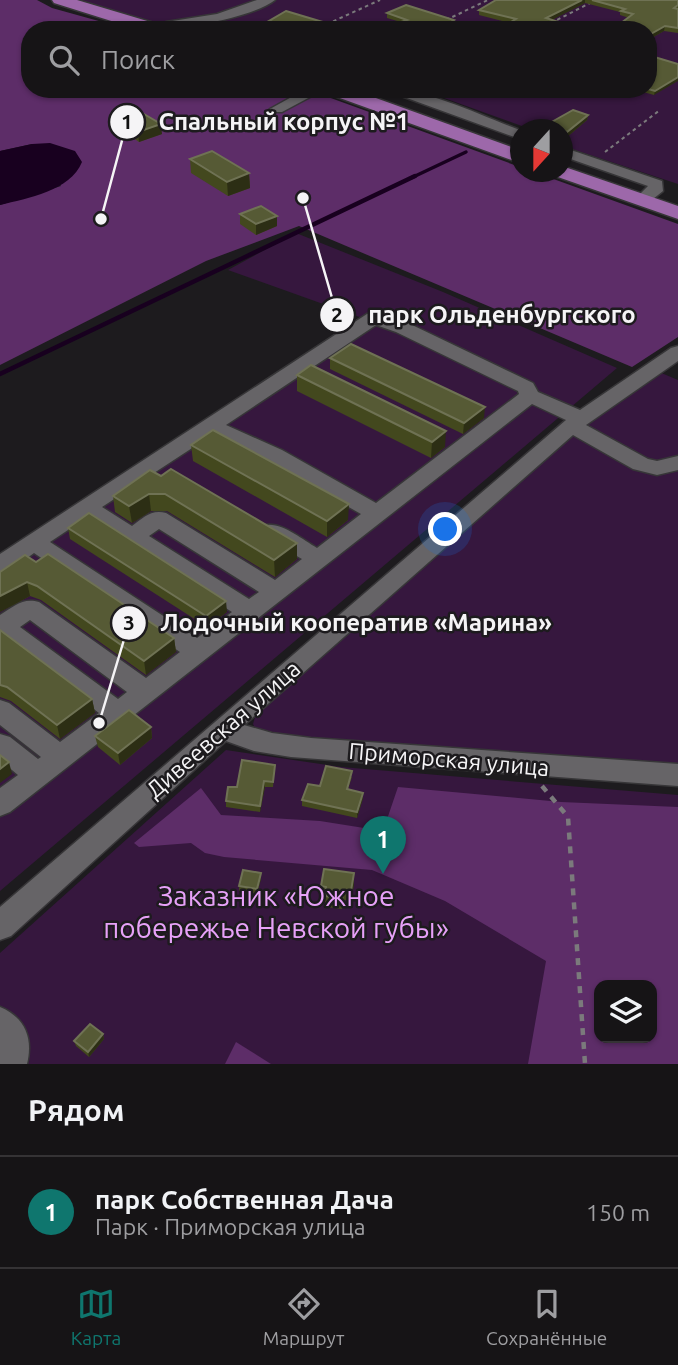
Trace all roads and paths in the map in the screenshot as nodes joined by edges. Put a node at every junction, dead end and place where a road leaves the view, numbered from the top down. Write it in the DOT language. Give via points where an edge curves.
graph roads {
  1 [pos="60,0"];
  2 [pos="269,0"];
  3 [pos="380,0"];
  4 [pos="488,0"];
  5 [pos="596,0"];
  6 [pos="129,21"];
  7 [pos="195,21"];
  8 [pos="334,21"];
  9 [pos="443,21"];
  10 [pos="554,21"];
  11 [pos="300,98"];
  12 [pos="358,98"];
  13 [pos="419,98"];
  14 [pos="277,109"];
  15 [pos="660,110"];
  16 [pos="510,131"];
  17 [pos="510,152"];
  18 [pos="573,155"];
  19 [pos="587,159"];
  20 [pos="573,175"];
  21 [pos="649,192"];
  22 [pos="676,203"];
  23 [pos="337,342"];
  24 [pos="358,348"];
  25 [pos="678,352"];
  26 [pos="530,396"];
  27 [pos="480,405"];
  28 [pos="504,416"];
  29 [pos="576,422"];
  30 [pos="210,426"];
  31 [pos="441,434"];
  32 [pos="465,446"];
  33 [pos="155,463"];
  34 [pos="678,463"];
  35 [pos="178,477"];
  36 [pos="87,508"];
  37 [pos="379,514"];
  38 [pos="248,518"];
  39 [pos="132,537"];
  40 [pos="35,543"];
  41 [pos="319,559"];
  42 [pos="0,566"];
  43 [pos="277,592"];
  44 [pos="251,612"];
  45 [pos="1,626"];
  46 [pos="199,652"];
  47 [pos="147,692"];
  48 [pos="0,710"];
  49 [pos="118,713"];
  50 [pos="224,727"];
  51 [pos="0,745"];
  52 [pos="61,758"];
  53 [pos="527,767"];
  54 [pos="38,775"];
  55 [pos="678,775"];
  56 [pos="0,804"];
  57 [pos="0,926"];
  58 [pos="0,1023"];
  59 [pos="10,1064"];
  60 [pos="585,1064"];
  1 -- 6 [label="main road"];
  2 -- 7 [label="street"];
  3 -- 8 [label="path"];
  4 -- 9 [label="path"];
  5 -- 10 [label="path"];
  11 -- 14 [label="street"];
  12 -- 17 [label="main road"];
  13 -- 16 [label="street"];
  15 -- 19 [label="path" via="603,154"];
  18 -- 19 [label="street"];
  19 -- 21 [label="street"];
  20 -- 21 [label="main road"];
  21 -- 22 [label="main road"];
  23 -- 24 [label="street"];
  23 -- 26 [label="street" via="374,318 526,387"];
  23 -- 30 [label="street" via="311,370"];
  25 -- 29 [label="street, Дивеевская улица"];
  26 -- 28 [label="lane"];
  26 -- 29 [label="lane"];
  27 -- 28 [label="street"];
  28 -- 32 [label="lane"];
  29 -- 34 [label="street" via="642,464 657,468"];
  29 -- 50 [label="street, Дивеевская улица"];
  30 -- 33 [label="street"];
  30 -- 37 [label="street" via="274,455"];
  31 -- 32 [label="street"];
  32 -- 37 [label="lane"];
  33 -- 35 [label="street"];
  33 -- 36 [label="street"];
  36 -- 39 [label="street"];
  36 -- 40 [label="street"];
  37 -- 41 [label="lane"];
  38 -- 41 [label="street"];
  39 -- 43 [label="street" via="158,519"];
  39 -- 44 [label="street"];
  40 -- 42 [label="street"];
  40 -- 46 [label="street"];
  41 -- 43 [label="street"];
  43 -- 44 [label="street"];
  44 -- 46 [label="street"];
  45 -- 47 [label="street" via="30,608"];
  45 -- 49 [label="street"];
  46 -- 47 [label="street"];
  47 -- 49 [label="street"];
  48 -- 52 [label="street"];
  49 -- 52 [label="street"];
  50 -- 53 [label="street, Приморская улица" via="235,735 308,747"];
  50 -- 57 [label="street, Дивеевская улица"];
  51 -- 54 [label="street"];
  52 -- 54 [label="street"];
  53 -- 55 [label="street, Приморская улица"];
  53 -- 60 [label="path" via="568,817"];
  54 -- 56 [label="street"];
  58 -- 59 [label="lane" via="15,1044"];
}
